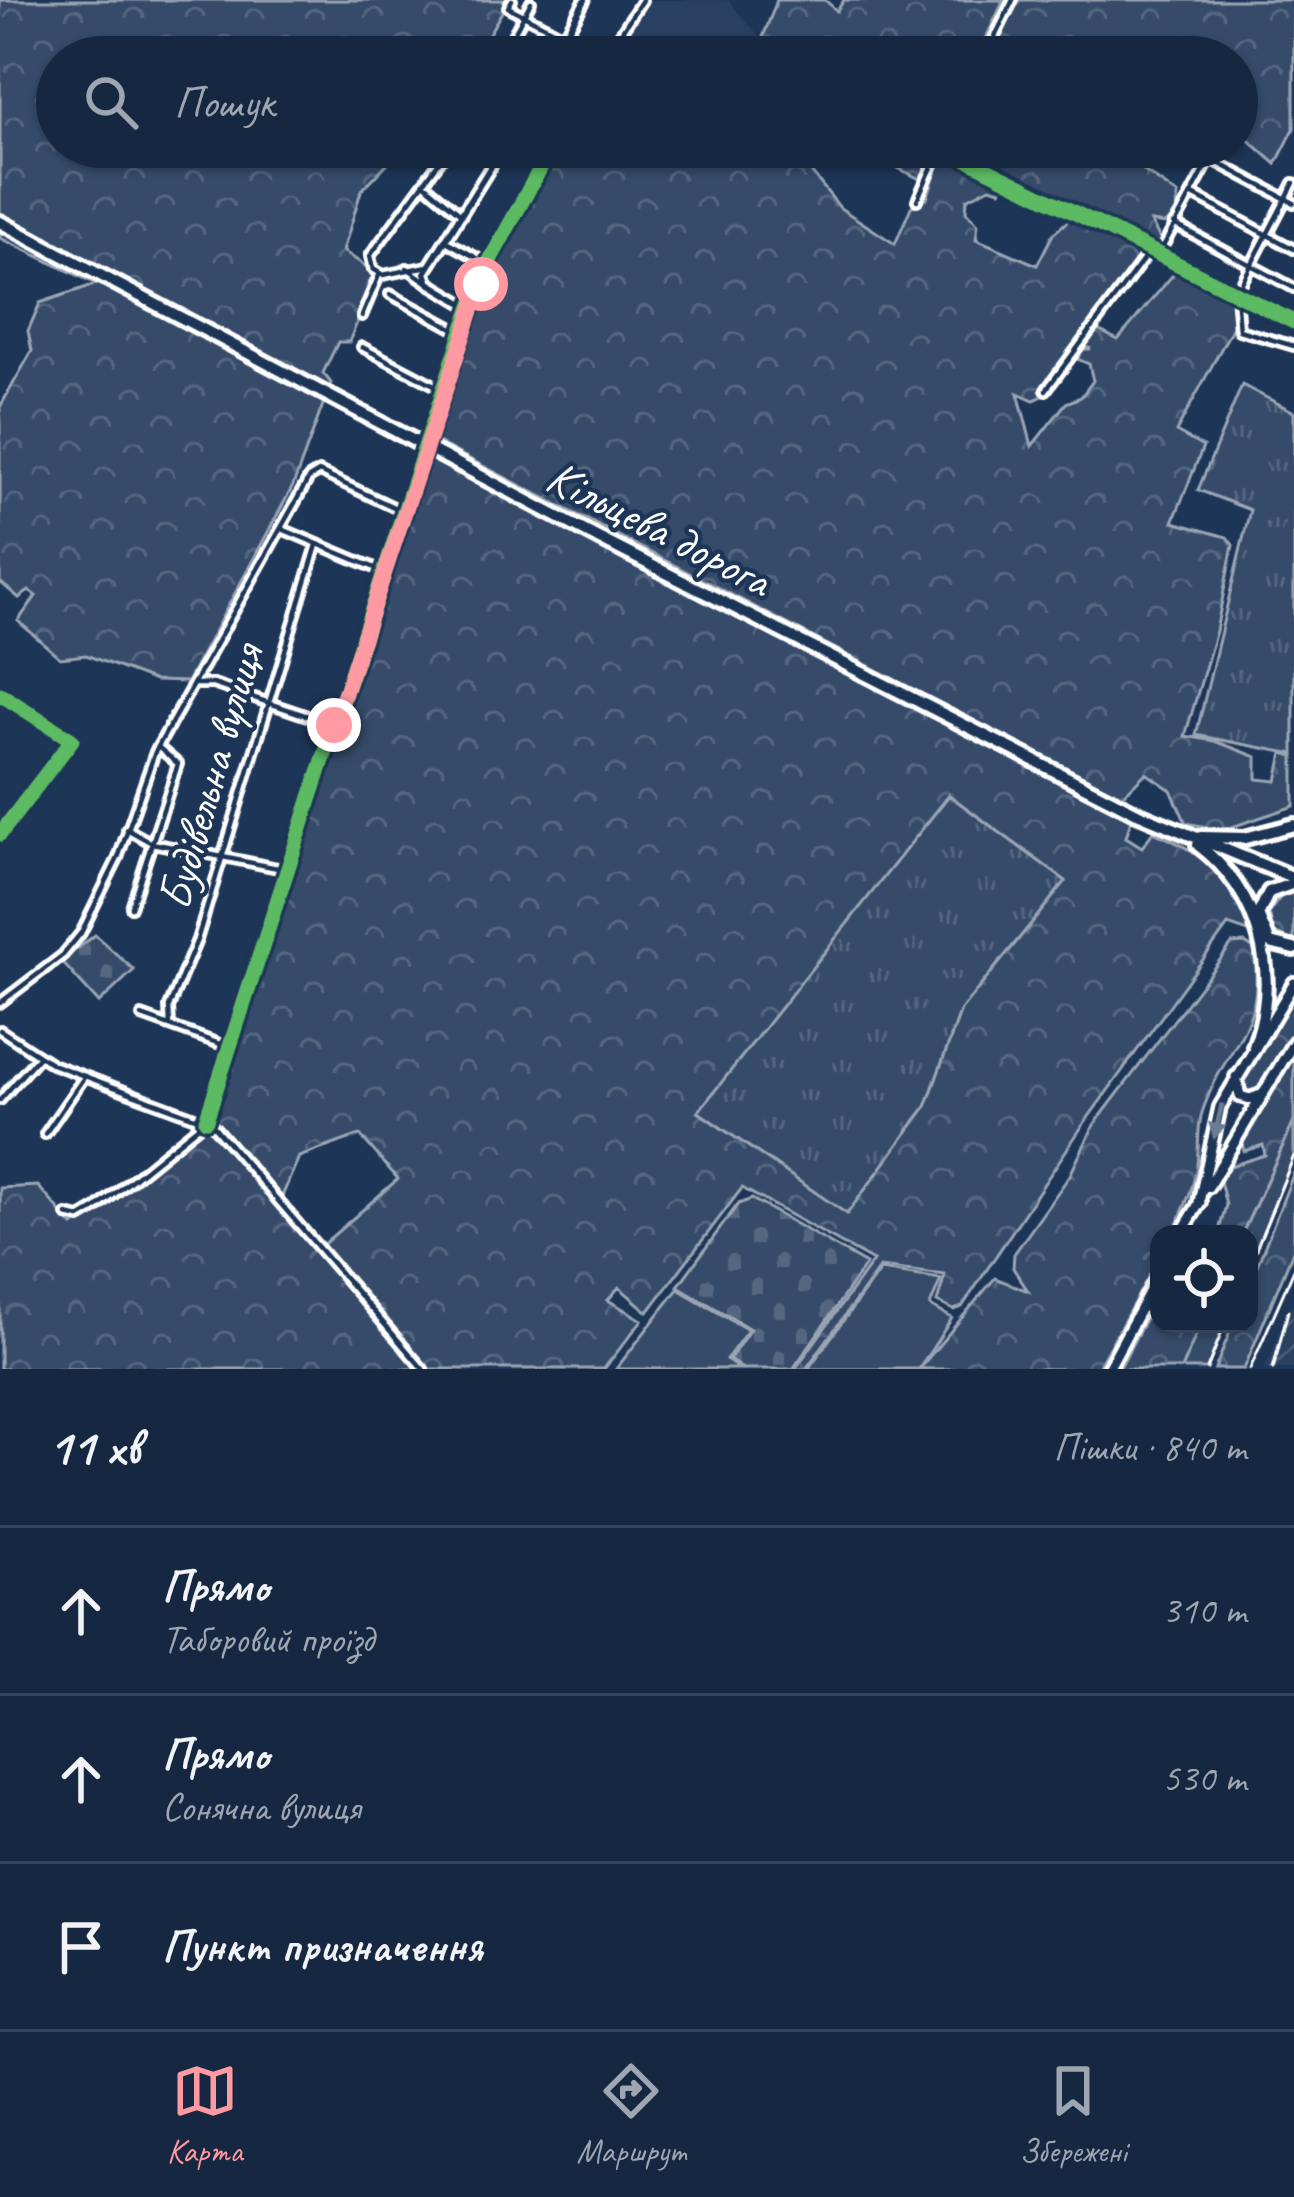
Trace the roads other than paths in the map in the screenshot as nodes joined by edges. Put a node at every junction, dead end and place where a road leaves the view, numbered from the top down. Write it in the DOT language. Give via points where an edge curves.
graph roads {
  1 [pos="512,0"];
  2 [pos="585,0"];
  3 [pos="642,0"];
  4 [pos="1013,0"];
  5 [pos="531,2"];
  6 [pos="523,16"];
  7 [pos="512,36"];
  8 [pos="559,36"];
  9 [pos="564,36"];
  10 [pos="619,36"];
  11 [pos="995,36"];
  12 [pos="435,168"];
  13 [pos="492,168"];
  14 [pos="539,168"];
  15 [pos="932,168"];
  16 [pos="983,168"];
  17 [pos="1206,168"];
  18 [pos="1228,168"];
  19 [pos="1294,183"];
  20 [pos="424,184"];
  21 [pos="1191,195"];
  22 [pos="918,197"];
  23 [pos="1286,199"];
  24 [pos="1294,203"];
  25 [pos="462,215"];
  26 [pos="0,222"];
  27 [pos="1174,224"];
  28 [pos="1268,235"];
  29 [pos="446,241"];
  30 [pos="1294,249"];
  31 [pos="1149,252"];
  32 [pos="1160,252"];
  33 [pos="488,264"];
  34 [pos="428,266"];
  35 [pos="1252,266"];
  36 [pos="407,268"];
  37 [pos="380,273"];
  38 [pos="429,284"];
  39 [pos="1294,288"];
  40 [pos="1237,294"];
  41 [pos="390,295"];
  42 [pos="471,308"];
  43 [pos="362,316"];
  44 [pos="1294,322"];
  45 [pos="462,333"];
  46 [pos="1294,346"];
  47 [pos="362,347"];
  48 [pos="442,389"];
  49 [pos="1046,390"];
  50 [pos="423,446"];
  51 [pos="402,511"];
  52 [pos="282,529"];
  53 [pos="317,545"];
  54 [pos="384,568"];
  55 [pos="193,683"];
  56 [pos="0,694"];
  57 [pos="266,705"];
  58 [pos="334,725"];
  59 [pos="158,747"];
  60 [pos="1294,825"];
  61 [pos="127,829"];
  62 [pos="1180,833"];
  63 [pos="0,834"];
  64 [pos="152,843"];
  65 [pos="218,857"];
  66 [pos="288,870"];
  67 [pos="1294,881"];
  68 [pos="131,907"];
  69 [pos="1294,949"];
  70 [pos="1294,983"];
  71 [pos="0,1003"];
  72 [pos="142,1016"];
  73 [pos="170,1025"];
  74 [pos="0,1030"];
  75 [pos="1294,1042"];
  76 [pos="1254,1047"];
  77 [pos="231,1048"];
  78 [pos="38,1057"];
  79 [pos="1238,1072"];
  80 [pos="86,1076"];
  81 [pos="1268,1088"];
  82 [pos="0,1100"];
  83 [pos="206,1120"];
  84 [pos="45,1134"];
  85 [pos="1199,1202"];
  86 [pos="68,1215"];
  87 [pos="1186,1225"];
  88 [pos="1150,1291"];
  89 [pos="423,1369"];
  90 [pos="1108,1369"];
  1 -- 6 [label="street" via="508,8"];
  2 -- 9 [label="street"];
  3 -- 10 [label="street"];
  4 -- 11 [label="street"];
  5 -- 6 [label="street"];
  6 -- 7 [label="street"];
  6 -- 8 [label="street"];
  12 -- 20 [label="street"];
  13 -- 25 [label="street"];
  14 -- 33 [label="street"];
  15 -- 22 [label="street"];
  16 -- 31 [label="street"];
  17 -- 21 [label="street"];
  18 -- 23 [label="street"];
  19 -- 23 [label="street"];
  20 -- 25 [label="street"];
  20 -- 37 [label="street" via="381,236 370,264"];
  21 -- 27 [label="street"];
  21 -- 28 [label="street"];
  23 -- 24 [label="street"];
  23 -- 28 [label="street"];
  25 -- 29 [label="street"];
  26 -- 50 [label="highway, Кільцева дорога"];
  27 -- 32 [label="street"];
  27 -- 35 [label="street"];
  28 -- 30 [label="street"];
  28 -- 35 [label="street"];
  29 -- 33 [label="street"];
  29 -- 34 [label="street"];
  31 -- 32 [label="street"];
  31 -- 49 [label="street"];
  32 -- 40 [label="street"];
  33 -- 42 [label="street"];
  34 -- 36 [label="street"];
  34 -- 38 [label="street"];
  35 -- 39 [label="street"];
  35 -- 40 [label="street"];
  36 -- 37 [label="street"];
  36 -- 38 [label="street"];
  37 -- 43 [label="street"];
  38 -- 42 [label="street"];
  40 -- 44 [label="street"];
  40 -- 46 [label="street" via="1239,330"];
  41 -- 45 [label="street"];
  42 -- 45 [label="street"];
  45 -- 48 [label="street"];
  47 -- 48 [label="street"];
  48 -- 50 [label="street"];
  50 -- 51 [label="street"];
  50 -- 62 [label="highway, Кільцева дорога"];
  51 -- 52 [label="street" via="319,472"];
  51 -- 54 [label="street"];
  52 -- 53 [label="street"];
  52 -- 55 [label="street"];
  53 -- 54 [label="street" via="373,571"];
  53 -- 57 [label="street, Будівельна вулиця"];
  54 -- 58 [label="street"];
  55 -- 57 [label="street"];
  55 -- 59 [label="street"];
  56 -- 63 [label="street" via="72,740"];
  57 -- 58 [label="street"];
  57 -- 65 [label="street, Будівельна вулиця"];
  58 -- 66 [label="street"];
  59 -- 61 [label="street"];
  59 -- 64 [label="street" via="178,764"];
  60 -- 62 [label="highway" via="1236,839"];
  61 -- 64 [label="street"];
  61 -- 71 [label="street" via="73,945"];
  62 -- 67 [label="highway, Кільцева дорога"];
  62 -- 76 [label="highway" via="1229,872 1257,931 1268,987"];
  64 -- 65 [label="street"];
  64 -- 68 [label="street"];
  65 -- 66 [label="street"];
  65 -- 73 [label="street, Будівельна вулиця"];
  66 -- 77 [label="street"];
  67 -- 69 [label="highway" via="1269,892 1258,915 1270,944"];
  70 -- 76 [label="main road"];
  72 -- 73 [label="street"];
  73 -- 77 [label="street"];
  74 -- 78 [label="street"];
  75 -- 81 [label="main road"];
  76 -- 79 [label="main road"];
  77 -- 83 [label="street"];
  78 -- 80 [label="street"];
  78 -- 82 [label="street"];
  79 -- 81 [label="main road" via="1235,1089 1243,1098"];
  79 -- 85 [label="main road, one-way" via="1218,1112"];
  80 -- 83 [label="street"];
  80 -- 84 [label="street"];
  81 -- 85 [label="main road"];
  83 -- 86 [label="street" via="97,1208"];
  83 -- 89 [label="street"];
  85 -- 87 [label="main road"];
  88 -- 90 [label="main road"];
}
